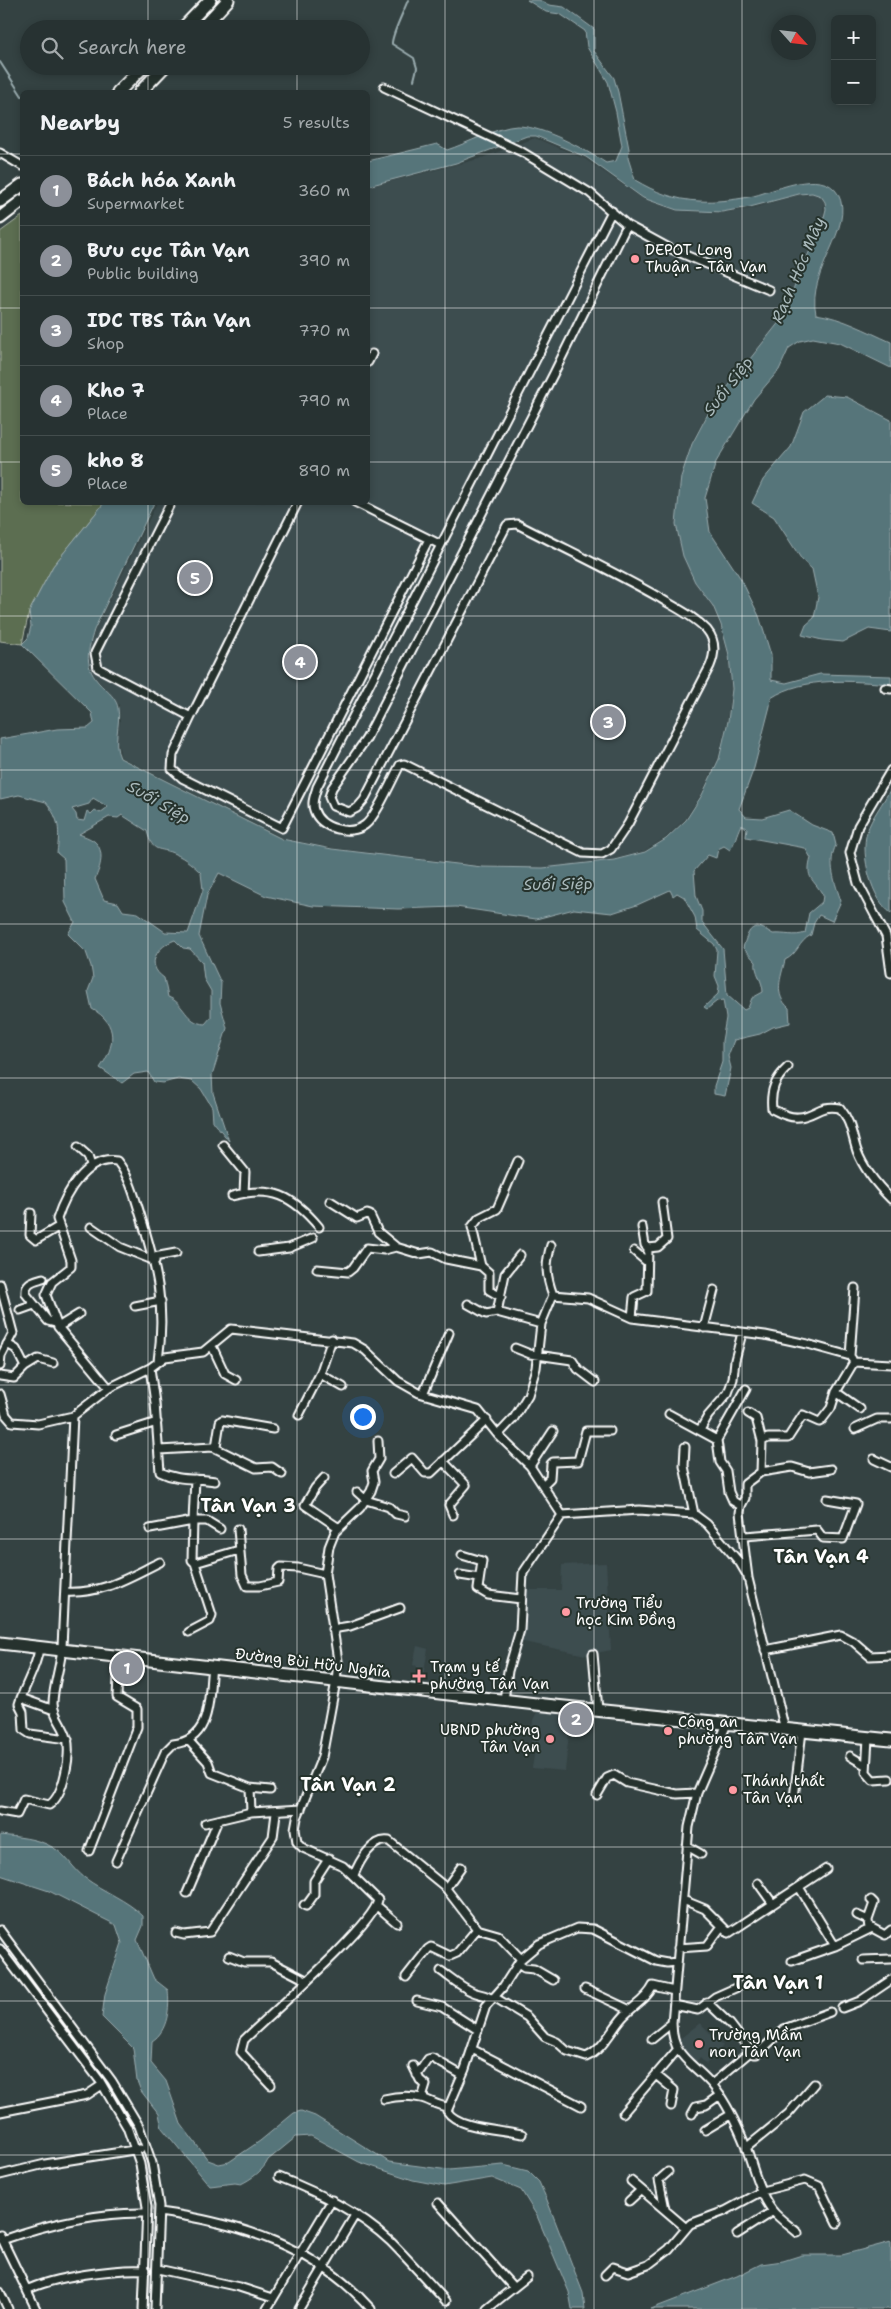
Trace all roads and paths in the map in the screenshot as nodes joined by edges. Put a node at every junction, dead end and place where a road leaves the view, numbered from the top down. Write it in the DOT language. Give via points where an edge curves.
graph roads {
  1 [pos="210,0"];
  2 [pos="228,0"];
  3 [pos="191,20"];
  4 [pos="209,20"];
  5 [pos="135,75"];
  6 [pos="156,75"];
  7 [pos="384,87"];
  8 [pos="120,90"];
  9 [pos="142,90"];
  10 [pos="0,153"];
  11 [pos="20,165"];
  12 [pos="20,186"];
  13 [pos="0,201"];
  14 [pos="20,203"];
  15 [pos="612,211"];
  16 [pos="0,218"];
  17 [pos="627,225"];
  18 [pos="769,290"];
  19 [pos="372,354"];
  20 [pos="370,358"];
  21 [pos="169,505"];
  22 [pos="297,505"];
  23 [pos="361,505"];
  24 [pos="429,539"];
  25 [pos="441,545"];
  26 [pos="192,717"];
  27 [pos="891,770"];
  28 [pos="891,973"];
  29 [pos="788,1067"];
  30 [pos="223,1145"];
  31 [pos="78,1147"];
  32 [pos="518,1161"];
  33 [pos="91,1166"];
  34 [pos="244,1193"];
  35 [pos="232,1196"];
  36 [pos="891,1199"];
  37 [pos="330,1201"];
  38 [pos="662,1202"];
  39 [pos="31,1213"];
  40 [pos="58,1227"];
  41 [pos="91,1227"];
  42 [pos="319,1227"];
  43 [pos="642,1227"];
  44 [pos="312,1238"];
  45 [pos="551,1245"];
  46 [pos="396,1247"];
  47 [pos="648,1248"];
  48 [pos="634,1251"];
  49 [pos="258,1252"];
  50 [pos="176,1254"];
  51 [pos="520,1255"];
  52 [pos="155,1259"];
  53 [pos="647,1262"];
  54 [pos="481,1266"];
  55 [pos="317,1269"];
  56 [pos="43,1278"];
  57 [pos="0,1284"];
  58 [pos="855,1288"];
  59 [pos="714,1290"];
  60 [pos="553,1295"];
  61 [pos="501,1297"];
  62 [pos="161,1301"];
  63 [pos="468,1304"];
  64 [pos="34,1305"];
  65 [pos="136,1306"];
  66 [pos="20,1310"];
  67 [pos="497,1312"];
  68 [pos="79,1314"];
  69 [pos="632,1318"];
  70 [pos="541,1324"];
  71 [pos="57,1325"];
  72 [pos="704,1328"];
  73 [pos="449,1333"];
  74 [pos="742,1333"];
  75 [pos="332,1339"];
  76 [pos="7,1344"];
  77 [pos="212,1346"];
  78 [pos="515,1348"];
  79 [pos="538,1355"];
  80 [pos="852,1359"];
  81 [pos="158,1361"];
  82 [pos="53,1363"];
  83 [pos="891,1364"];
  84 [pos="0,1366"];
  85 [pos="25,1367"];
  86 [pos="150,1368"];
  87 [pos="320,1374"];
  88 [pos="0,1376"];
  89 [pos="236,1380"];
  90 [pos="595,1382"];
  91 [pos="343,1387"];
  92 [pos="109,1388"];
  93 [pos="746,1389"];
  94 [pos="836,1392"];
  95 [pos="0,1394"];
  96 [pos="423,1394"];
  97 [pos="860,1409"];
  98 [pos="748,1413"];
  99 [pos="669,1414"];
  100 [pos="299,1415"];
  101 [pos="73,1416"];
  102 [pos="891,1419"];
  103 [pos="487,1420"];
  104 [pos="157,1422"];
  105 [pos="273,1429"];
  106 [pos="854,1429"];
  107 [pos="700,1430"];
  108 [pos="553,1431"];
  109 [pos="610,1432"];
  110 [pos="498,1435"];
  111 [pos="116,1436"];
  112 [pos="717,1440"];
  113 [pos="378,1441"];
  114 [pos="762,1441"];
  115 [pos="216,1447"];
  116 [pos="685,1447"];
  117 [pos="159,1450"];
  118 [pos="443,1460"];
  119 [pos="874,1460"];
  120 [pos="530,1466"];
  121 [pos="891,1466"];
  122 [pos="831,1469"];
  123 [pos="761,1472"];
  124 [pos="282,1474"];
  125 [pos="393,1474"];
  126 [pos="324,1478"];
  127 [pos="195,1479"];
  128 [pos="215,1481"];
  129 [pos="543,1485"];
  130 [pos="357,1492"];
  131 [pos="827,1499"];
  132 [pos="366,1500"];
  133 [pos="741,1506"];
  134 [pos="694,1514"];
  135 [pos="453,1515"];
  136 [pos="562,1515"];
  137 [pos="405,1516"];
  138 [pos="193,1521"];
  139 [pos="220,1528"];
  140 [pos="339,1528"];
  141 [pos="150,1529"];
  142 [pos="238,1529"];
  143 [pos="745,1536"];
  144 [pos="239,1550"];
  145 [pos="462,1555"];
  146 [pos="160,1562"];
  147 [pos="195,1563"];
  148 [pos="325,1574"];
  149 [pos="460,1575"];
  150 [pos="479,1578"];
  151 [pos="748,1578"];
  152 [pos="65,1592"];
  153 [pos="521,1599"];
  154 [pos="400,1608"];
  155 [pos="332,1629"];
  156 [pos="189,1632"];
  157 [pos="0,1643"];
  158 [pos="39,1649"];
  159 [pos="765,1650"];
  160 [pos="62,1651"];
  161 [pos="593,1654"];
  162 [pos="891,1655"];
  163 [pos="119,1657"];
  164 [pos="212,1666"];
  165 [pos="336,1681"];
  166 [pos="21,1698"];
  167 [pos="504,1700"];
  168 [pos="54,1710"];
  169 [pos="598,1710"];
  170 [pos="726,1724"];
  171 [pos="785,1730"];
  172 [pos="802,1731"];
  173 [pos="868,1738"];
  174 [pos="68,1739"];
  175 [pos="891,1740"];
  176 [pos="189,1741"];
  177 [pos="850,1756"];
  178 [pos="865,1765"];
  179 [pos="889,1779"];
  180 [pos="250,1788"];
  181 [pos="270,1790"];
  182 [pos="697,1793"];
  183 [pos="597,1795"];
  184 [pos="794,1798"];
  185 [pos="301,1809"];
  186 [pos="0,1811"];
  187 [pos="251,1812"];
  188 [pos="276,1812"];
  189 [pos="218,1820"];
  190 [pos="205,1823"];
  191 [pos="687,1846"];
  192 [pos="89,1851"];
  193 [pos="701,1854"];
  194 [pos="330,1858"];
  195 [pos="116,1861"];
  196 [pos="461,1867"];
  197 [pos="826,1868"];
  198 [pos="354,1875"];
  199 [pos="758,1882"];
  200 [pos="799,1887"];
  201 [pos="446,1888"];
  202 [pos="187,1894"];
  203 [pos="683,1900"];
  204 [pos="871,1900"];
  205 [pos="773,1904"];
  206 [pos="304,1906"];
  207 [pos="377,1906"];
  208 [pos="857,1914"];
  209 [pos="868,1920"];
  210 [pos="397,1923"];
  211 [pos="722,1926"];
  212 [pos="477,1929"];
  213 [pos="869,1929"];
  214 [pos="0,1930"];
  215 [pos="891,1930"];
  216 [pos="176,1934"];
  217 [pos="835,1946"];
  218 [pos="678,1948"];
  219 [pos="0,1950"];
  220 [pos="229,1956"];
  221 [pos="19,1958"];
  222 [pos="891,1959"];
  223 [pos="863,1960"];
  224 [pos="792,1961"];
  225 [pos="520,1962"];
  226 [pos="677,1962"];
  227 [pos="12,1965"];
  228 [pos="441,1971"];
  229 [pos="406,1976"];
  230 [pos="306,1980"];
  231 [pos="553,1980"];
  232 [pos="891,1980"];
  233 [pos="742,1985"];
  234 [pos="585,1989"];
  235 [pos="674,1991"];
  236 [pos="493,1998"];
  237 [pos="417,2001"];
  238 [pos="707,2002"];
  239 [pos="674,2005"];
  240 [pos="842,2008"];
  241 [pos="630,2010"];
  242 [pos="830,2012"];
  243 [pos="672,2023"];
  244 [pos="478,2030"];
  245 [pos="652,2040"];
  246 [pos="472,2049"];
  247 [pos="677,2050"];
  248 [pos="750,2052"];
  249 [pos="413,2066"];
  250 [pos="417,2074"];
  251 [pos="462,2075"];
  252 [pos="656,2075"];
  253 [pos="712,2084"];
  254 [pos="814,2084"];
  255 [pos="102,2085"];
  256 [pos="271,2085"];
  257 [pos="720,2096"];
  258 [pos="384,2098"];
  259 [pos="422,2098"];
  260 [pos="581,2106"];
  261 [pos="671,2106"];
  262 [pos="448,2107"];
  263 [pos="0,2112"];
  264 [pos="623,2114"];
  265 [pos="692,2114"];
  266 [pos="730,2115"];
  267 [pos="705,2130"];
  268 [pos="522,2134"];
  269 [pos="147,2148"];
  270 [pos="746,2148"];
  271 [pos="135,2150"];
  272 [pos="668,2172"];
  273 [pos="0,2175"];
  274 [pos="278,2177"];
  275 [pos="631,2182"];
  276 [pos="641,2190"];
  277 [pos="762,2191"];
  278 [pos="332,2200"];
  279 [pos="629,2201"];
  280 [pos="438,2203"];
  281 [pos="665,2210"];
  282 [pos="773,2211"];
  283 [pos="159,2212"];
  284 [pos="147,2214"];
  285 [pos="355,2215"];
  286 [pos="837,2223"];
  287 [pos="686,2228"];
  288 [pos="798,2233"];
  289 [pos="737,2234"];
  290 [pos="1,2238"];
  291 [pos="301,2252"];
  292 [pos="324,2266"];
  293 [pos="158,2269"];
  294 [pos="146,2270"];
  295 [pos="605,2275"];
  296 [pos="527,2277"];
  297 [pos="513,2287"];
  298 [pos="27,2290"];
  299 [pos="0,2292"];
  300 [pos="273,2298"];
  301 [pos="446,2301"];
  302 [pos="2,2302"];
  303 [pos="8,2309"];
  304 [pos="36,2309"];
  305 [pos="144,2309"];
  306 [pos="155,2309"];
  307 [pos="267,2309"];
  308 [pos="298,2309"];
  309 [pos="371,2309"];
  310 [pos="487,2309"];
  1 -- 3 [label="main road"];
  2 -- 4 [label="main road"];
  5 -- 8 [label="main road"];
  6 -- 9 [label="main road"];
  7 -- 15 [label="street" via="522,152 590,193"];
  10 -- 11 [label="street"];
  12 -- 13 [label="main road"];
  14 -- 16 [label="main road"];
  15 -- 17 [label="street"];
  15 -- 25 [label="street"];
  17 -- 18 [label="street" via="671,249"];
  17 -- 25 [label="street" via="371,730 329,797 333,806 349,812 364,800 500,535 507,525 517,524 690,616 708,631 713,644 715,653 710,666 628,824 611,849 602,854 583,853 404,764 400,765 367,824 356,830 332,827 321,822 314,811 312,802 317,788"];
  19 -- 20 [label="street"];
  21 -- 26 [label="street" via="95,658 98,668"];
  22 -- 26 [label="street"];
  23 -- 24 [label="street"];
  24 -- 25 [label="street"];
  24 -- 26 [label="street" via="282,828 182,778 172,769 173,755"];
  27 -- 28 [label="street" via="858,826 850,854 858,883 886,936"];
  29 -- 36 [label="street" via="778,1076 773,1088 772,1109 799,1117 829,1106 840,1108 848,1118 865,1167"];
  30 -- 34 [label="street" via="245,1172"];
  31 -- 33 [label="street" via="88,1156"];
  32 -- 54 [label="street" via="497,1209 479,1218 472,1227"];
  33 -- 40 [label="street" via="67,1198 56,1219"];
  33 -- 52 [label="street" via="115,1160 119,1162 130,1183"];
  34 -- 35 [label="street"];
  34 -- 42 [label="street" via="280,1194 297,1204"];
  37 -- 46 [label="street" via="357,1218 370,1215 378,1232"];
  38 -- 47 [label="street" via="667,1239 658,1247"];
  39 -- 40 [label="street" via="30,1235 36,1240"];
  40 -- 71 [label="street" via="71,1266 52,1282 46,1295"];
  41 -- 52 [label="street" via="120,1247"];
  43 -- 47 [label="street"];
  44 -- 49 [label="street" via="289,1248"];
  45 -- 60 [label="street" via="546,1277"];
  46 -- 54 [label="street" via="420,1254 432,1252 446,1259"];
  46 -- 55 [label="street" via="384,1250 367,1248 348,1272"];
  47 -- 53 [label="street"];
  48 -- 53 [label="street"];
  50 -- 52 [label="street"];
  51 -- 61 [label="street" via="505,1274"];
  52 -- 62 [label="street"];
  53 -- 69 [label="street" via="647,1291 634,1297"];
  54 -- 61 [label="street" via="489,1273 489,1290"];
  56 -- 64 [label="street" via="26,1288 26,1294"];
  57 -- 76 [label="street" via="13,1332"];
  58 -- 80 [label="street"];
  59 -- 72 [label="street"];
  60 -- 69 [label="street" via="588,1298"];
  60 -- 70 [label="street"];
  61 -- 67 [label="street"];
  62 -- 65 [label="street"];
  62 -- 81 [label="street"];
  63 -- 67 [label="street" via="486,1314"];
  64 -- 66 [label="street"];
  64 -- 71 [label="street" via="48,1321"];
  67 -- 70 [label="street"];
  68 -- 71 [label="street"];
  69 -- 72 [label="street"];
  70 -- 79 [label="street"];
  71 -- 92 [label="street"];
  72 -- 74 [label="street"];
  73 -- 96 [label="street"];
  74 -- 80 [label="street" via="807,1344"];
  74 -- 107 [label="street" via="728,1393"];
  75 -- 77 [label="street" via="231,1328"];
  75 -- 87 [label="street"];
  75 -- 96 [label="street" via="358,1346 398,1381"];
  76 -- 84 [label="street"];
  76 -- 85 [label="street" via="16,1349"];
  77 -- 81 [label="street" via="203,1352 172,1355"];
  77 -- 89 [label="street" via="226,1374"];
  78 -- 79 [label="street"];
  79 -- 90 [label="street" via="572,1360"];
  79 -- 110 [label="street" via="528,1395 514,1418"];
  80 -- 83 [label="street"];
  80 -- 94 [label="street"];
  81 -- 86 [label="street"];
  82 -- 85 [label="street" via="38,1358"];
  85 -- 88 [label="street" via="12,1379"];
  86 -- 92 [label="street"];
  86 -- 104 [label="street"];
  87 -- 91 [label="street"];
  87 -- 100 [label="street"];
  92 -- 101 [label="street"];
  93 -- 112 [label="street"];
  94 -- 97 [label="street"];
  94 -- 114 [label="street" via="831,1408 821,1421 803,1415 788,1438"];
  95 -- 101 [label="street" via="6,1416 12,1422 38,1424"];
  96 -- 103 [label="street" via="478,1410"];
  98 -- 114 [label="street" via="756,1418"];
  99 -- 107 [label="street"];
  101 -- 152 [label="street"];
  102 -- 106 [label="street" via="877,1419"];
  103 -- 110 [label="street"];
  103 -- 118 [label="street"];
  104 -- 111 [label="street"];
  104 -- 117 [label="street"];
  105 -- 115 [label="street" via="222,1420"];
  107 -- 112 [label="street"];
  108 -- 120 [label="street"];
  109 -- 129 [label="street" via="586,1431 578,1461 550,1464 550,1478"];
  110 -- 120 [label="street"];
  112 -- 133 [label="street" via="729,1492 733,1501"];
  113 -- 132 [label="street" via="379,1459 372,1471 374,1482"];
  114 -- 123 [label="street"];
  115 -- 117 [label="street"];
  115 -- 124 [label="street" via="256,1468 272,1467"];
  116 -- 134 [label="street" via="684,1466"];
  117 -- 127 [label="street" via="160,1472 182,1480"];
  118 -- 125 [label="street" via="427,1474 414,1459 409,1459"];
  118 -- 135 [label="street" via="466,1486 449,1505"];
  119 -- 121 [label="street"];
  120 -- 129 [label="street"];
  122 -- 123 [label="street" via="810,1472 792,1467"];
  123 -- 133 [label="street" via="746,1481"];
  126 -- 140 [label="street" via="305,1505"];
  127 -- 128 [label="street"];
  127 -- 138 [label="street"];
  129 -- 136 [label="street"];
  130 -- 132 [label="street"];
  131 -- 143 [label="street" via="856,1504 843,1539 823,1538 817,1530"];
  132 -- 137 [label="street" via="390,1507 396,1514"];
  132 -- 140 [label="street"];
  133 -- 143 [label="street"];
  134 -- 136 [label="street" via="639,1510"];
  134 -- 151 [label="street" via="718,1537"];
  136 -- 153 [label="street" via="523,1573"];
  138 -- 139 [label="street" via="207,1521"];
  138 -- 141 [label="street"];
  138 -- 147 [label="street" via="192,1560"];
  140 -- 148 [label="street" via="331,1538"];
  142 -- 144 [label="street"];
  143 -- 151 [label="street"];
  144 -- 147 [label="street"];
  144 -- 148 [label="street" via="244,1582 251,1587 278,1582 281,1567"];
  145 -- 150 [label="street" via="482,1561"];
  146 -- 152 [label="street" via="102,1589 86,1593"];
  147 -- 156 [label="street" via="212,1615 210,1621"];
  148 -- 155 [label="street"];
  149 -- 150 [label="street"];
  150 -- 153 [label="street" via="478,1589 488,1595"];
  151 -- 159 [label="street"];
  152 -- 160 [label="street"];
  153 -- 167 [label="street" via="520,1630 508,1671"];
  154 -- 155 [label="street"];
  155 -- 165 [label="street" via="338,1661"];
  157 -- 158 [label="main road, Đường Bùi Hữu Nghĩa"];
  158 -- 160 [label="main road, Đường Bùi Hữu Nghĩa"];
  158 -- 166 [label="street" via="36,1666 26,1681"];
  159 -- 162 [label="street" via="841,1635 870,1656"];
  159 -- 171 [label="street"];
  160 -- 163 [label="main road, Đường Bùi Hữu Nghĩa"];
  160 -- 168 [label="street"];
  161 -- 169 [label="street"];
  163 -- 164 [label="main road, Đường Bùi Hữu Nghĩa"];
  163 -- 192 [label="street" via="118,1697 137,1709 137,1727"];
  164 -- 165 [label="main road, Đường Bùi Hữu Nghĩa"];
  164 -- 176 [label="street" via="206,1719"];
  165 -- 167 [label="main road, Đường Bùi Hữu Nghĩa"];
  165 -- 185 [label="street" via="322,1757"];
  166 -- 168 [label="street"];
  166 -- 174 [label="street" via="19,1704 24,1730 30,1734"];
  167 -- 169 [label="main road, Đường Bùi Hữu Nghĩa"];
  168 -- 174 [label="street"];
  169 -- 170 [label="main road, Đường Bùi Hữu Nghĩa"];
  170 -- 171 [label="main road, Đường Bùi Hữu Nghĩa"];
  170 -- 182 [label="street"];
  171 -- 172 [label="main road, Đường Bùi Hữu Nghĩa"];
  172 -- 173 [label="main road, Đường Bùi Hữu Nghĩa"];
  172 -- 184 [label="street"];
  173 -- 175 [label="main road, Đường Bùi Hữu Nghĩa"];
  173 -- 178 [label="street"];
  174 -- 186 [label="street" via="67,1762 56,1800 49,1804 22,1799 17,1814"];
  176 -- 180 [label="street" via="208,1762 212,1773"];
  176 -- 195 [label="street" via="173,1744 165,1752"];
  177 -- 178 [label="street"];
  178 -- 179 [label="street" via="870,1778"];
  180 -- 181 [label="street"];
  180 -- 187 [label="street"];
  182 -- 183 [label="street" via="677,1794 626,1783 614,1775 607,1778"];
  182 -- 191 [label="street"];
  185 -- 188 [label="street"];
  185 -- 194 [label="street" via="295,1829 297,1842 303,1848"];
  187 -- 188 [label="street"];
  187 -- 189 [label="street"];
  188 -- 216 [label="street" via="273,1837 210,1932"];
  189 -- 190 [label="street"];
  189 -- 202 [label="street"];
  191 -- 193 [label="street"];
  191 -- 203 [label="street"];
  194 -- 198 [label="street"];
  194 -- 206 [label="street" via="314,1881 311,1900"];
  196 -- 201 [label="street"];
  197 -- 200 [label="street"];
  198 -- 201 [label="street" via="362,1858 385,1840"];
  198 -- 207 [label="street" via="375,1896"];
  199 -- 205 [label="street"];
  200 -- 205 [label="street"];
  200 -- 217 [label="street"];
  201 -- 212 [label="street"];
  203 -- 211 [label="street" via="706,1909"];
  203 -- 218 [label="street"];
  204 -- 209 [label="street" via="874,1903"];
  205 -- 211 [label="street" via="732,1932 727,1932"];
  207 -- 210 [label="street"];
  207 -- 230 [label="street" via="338,1952"];
  208 -- 209 [label="street"];
  209 -- 213 [label="street"];
  211 -- 218 [label="street" via="707,1946"];
  212 -- 225 [label="street" via="498,1935"];
  212 -- 229 [label="street" via="450,1956 428,1948"];
  213 -- 215 [label="street" via="885,1935"];
  213 -- 217 [label="street"];
  214 -- 221 [label="street"];
  217 -- 224 [label="street"];
  218 -- 226 [label="street"];
  219 -- 227 [label="street"];
  220 -- 230 [label="street" via="244,1962 271,1962"];
  221 -- 227 [label="street"];
  221 -- 269 [label="street" via="112,2081 137,2121"];
  222 -- 223 [label="street"];
  225 -- 226 [label="street" via="534,1946 584,1927 597,1930 656,1961"];
  225 -- 231 [label="street" via="524,1968 534,1969"];
  225 -- 236 [label="street"];
  226 -- 235 [label="street"];
  227 -- 255 [label="street"];
  228 -- 236 [label="street" via="468,1990"];
  230 -- 256 [label="street" via="241,2045 247,2061"];
  232 -- 240 [label="street" via="860,2001"];
  233 -- 238 [label="street"];
  234 -- 241 [label="street"];
  235 -- 239 [label="street"];
  235 -- 241 [label="street" via="653,1986 647,1996"];
  236 -- 241 [label="street" via="527,2016 545,2037 567,2051 586,2057 595,2052"];
  236 -- 244 [label="street"];
  237 -- 244 [label="street" via="442,2007"];
  238 -- 239 [label="street" via="695,2011"];
  238 -- 248 [label="street" via="730,2024"];
  239 -- 243 [label="street"];
  242 -- 248 [label="street" via="784,2029 757,2054"];
  243 -- 245 [label="street"];
  243 -- 247 [label="street"];
  244 -- 246 [label="street"];
  246 -- 251 [label="street"];
  246 -- 260 [label="street"];
  247 -- 252 [label="street"];
  247 -- 253 [label="street"];
  248 -- 253 [label="street"];
  249 -- 250 [label="street"];
  250 -- 251 [label="street" via="432,2058"];
  250 -- 259 [label="street" via="426,2085"];
  251 -- 262 [label="street"];
  252 -- 261 [label="street" via="674,2090"];
  252 -- 264 [label="street"];
  253 -- 257 [label="street"];
  254 -- 270 [label="street" via="788,2114"];
  255 -- 263 [label="street" via="87,2095"];
  255 -- 271 [label="street" via="125,2122"];
  257 -- 265 [label="street" via="706,2105 696,2106"];
  257 -- 266 [label="street"];
  258 -- 259 [label="street"];
  259 -- 262 [label="street"];
  262 -- 268 [label="street" via="452,2117 478,2127"];
  266 -- 267 [label="street"];
  266 -- 270 [label="street"];
  269 -- 271 [label="street"];
  269 -- 283 [label="street"];
  270 -- 277 [label="street"];
  271 -- 273 [label="street" via="45,2164"];
  271 -- 284 [label="street"];
  272 -- 281 [label="street" via="659,2180"];
  274 -- 278 [label="street"];
  275 -- 276 [label="street"];
  276 -- 279 [label="street"];
  276 -- 281 [label="street"];
  277 -- 282 [label="street"];
  277 -- 286 [label="street" via="805,2180 813,2182 819,2186"];
  277 -- 287 [label="street"];
  278 -- 285 [label="street"];
  278 -- 291 [label="street"];
  280 -- 297 [label="street"];
  281 -- 287 [label="street"];
  282 -- 288 [label="street"];
  282 -- 289 [label="street"];
  283 -- 291 [label="street" via="258,2235"];
  283 -- 293 [label="street"];
  284 -- 290 [label="street" via="116,2215 38,2228"];
  284 -- 294 [label="street"];
  285 -- 292 [label="street"];
  285 -- 301 [label="street" via="390,2242"];
  287 -- 295 [label="street" via="669,2249 648,2265 628,2272 612,2267"];
  290 -- 298 [label="street"];
  291 -- 292 [label="street"];
  291 -- 300 [label="street"];
  292 -- 308 [label="street"];
  292 -- 309 [label="street"];
  293 -- 300 [label="street"];
  293 -- 306 [label="street"];
  294 -- 298 [label="street" via="94,2275 42,2284"];
  294 -- 305 [label="street"];
  296 -- 297 [label="street"];
  297 -- 310 [label="street"];
  298 -- 304 [label="street"];
  299 -- 302 [label="street"];
  300 -- 307 [label="street"];
  302 -- 303 [label="street"];
}
